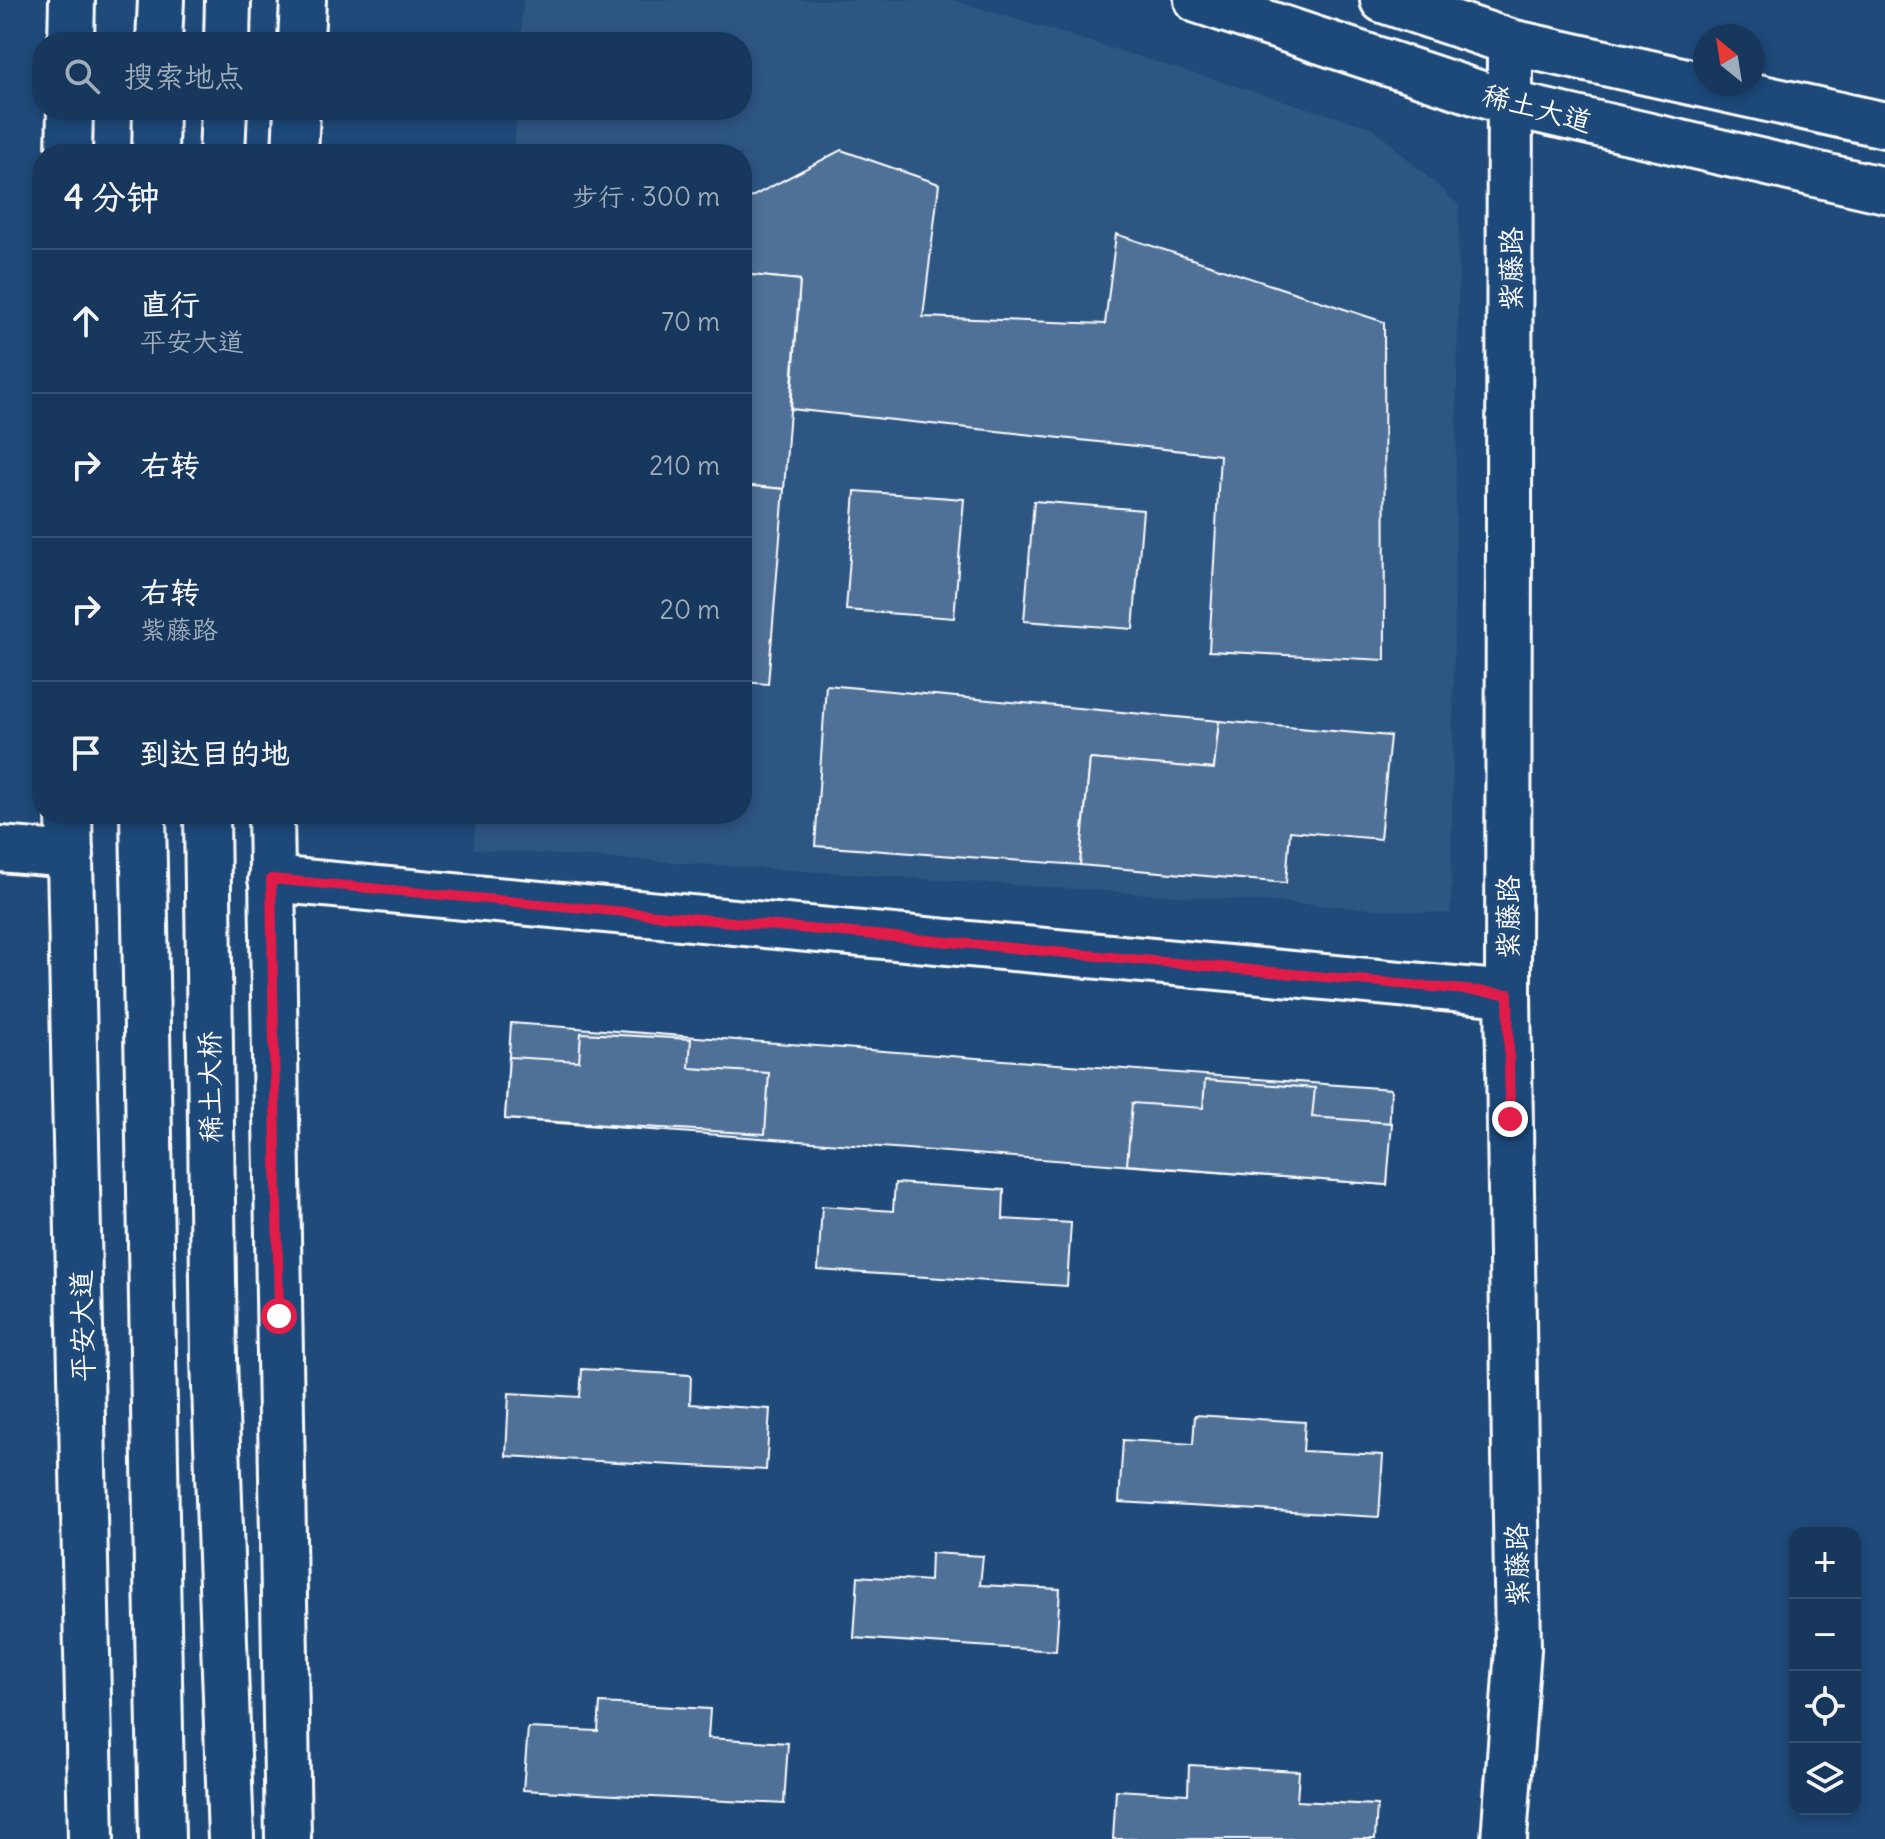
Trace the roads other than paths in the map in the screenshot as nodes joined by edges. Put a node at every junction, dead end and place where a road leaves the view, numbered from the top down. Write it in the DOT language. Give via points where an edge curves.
graph roads {
  1 [pos="72,0"];
  2 [pos="161,0"];
  3 [pos="228,0"];
  4 [pos="303,0"];
  5 [pos="1197,0"];
  6 [pos="1383,0"];
  7 [pos="71,32"];
  8 [pos="159,32"];
  9 [pos="227,32"];
  10 [pos="301,32"];
  11 [pos="1510,42"];
  12 [pos="1511,104"];
  13 [pos="70,120"];
  14 [pos="156,120"];
  15 [pos="224,120"];
  16 [pos="297,120"];
  17 [pos="1885,125"];
  18 [pos="69,144"];
  19 [pos="155,144"];
  20 [pos="222,144"];
  21 [pos="295,144"];
  22 [pos="1885,190"];
  23 [pos="143,824"];
  24 [pos="207,824"];
  25 [pos="271,824"];
  26 [pos="70,835"];
  27 [pos="0,849"];
  28 [pos="271,879"];
  29 [pos="1508,994"];
  30 [pos="91,1839"];
  31 [pos="162,1839"];
  32 [pos="231,1839"];
  33 [pos="288,1839"];
  34 [pos="1504,1839"];
  1 -- 7 [label="street"];
  2 -- 8 [label="street"];
  3 -- 9 [label="street"];
  4 -- 10 [label="street"];
  5 -- 12 [label="street, 稀土大道"];
  6 -- 11 [label="street, 稀土大道"];
  11 -- 12 [label="street, 紫藤路"];
  11 -- 17 [label="street, 稀土大道"];
  12 -- 22 [label="street, 稀土大道"];
  12 -- 29 [label="street, 紫藤路"];
  13 -- 18 [label="street"];
  14 -- 19 [label="street"];
  15 -- 20 [label="street"];
  16 -- 21 [label="street"];
  23 -- 31 [label="street"];
  24 -- 32 [label="street, 稀土大桥" via="214,1359"];
  25 -- 28 [label="street"];
  26 -- 27 [label="street"];
  26 -- 30 [label="street, 平安大道"];
  28 -- 29 [label="street"];
  28 -- 33 [label="street"];
  29 -- 34 [label="street, 紫藤路" via="1518,1649"];
}
